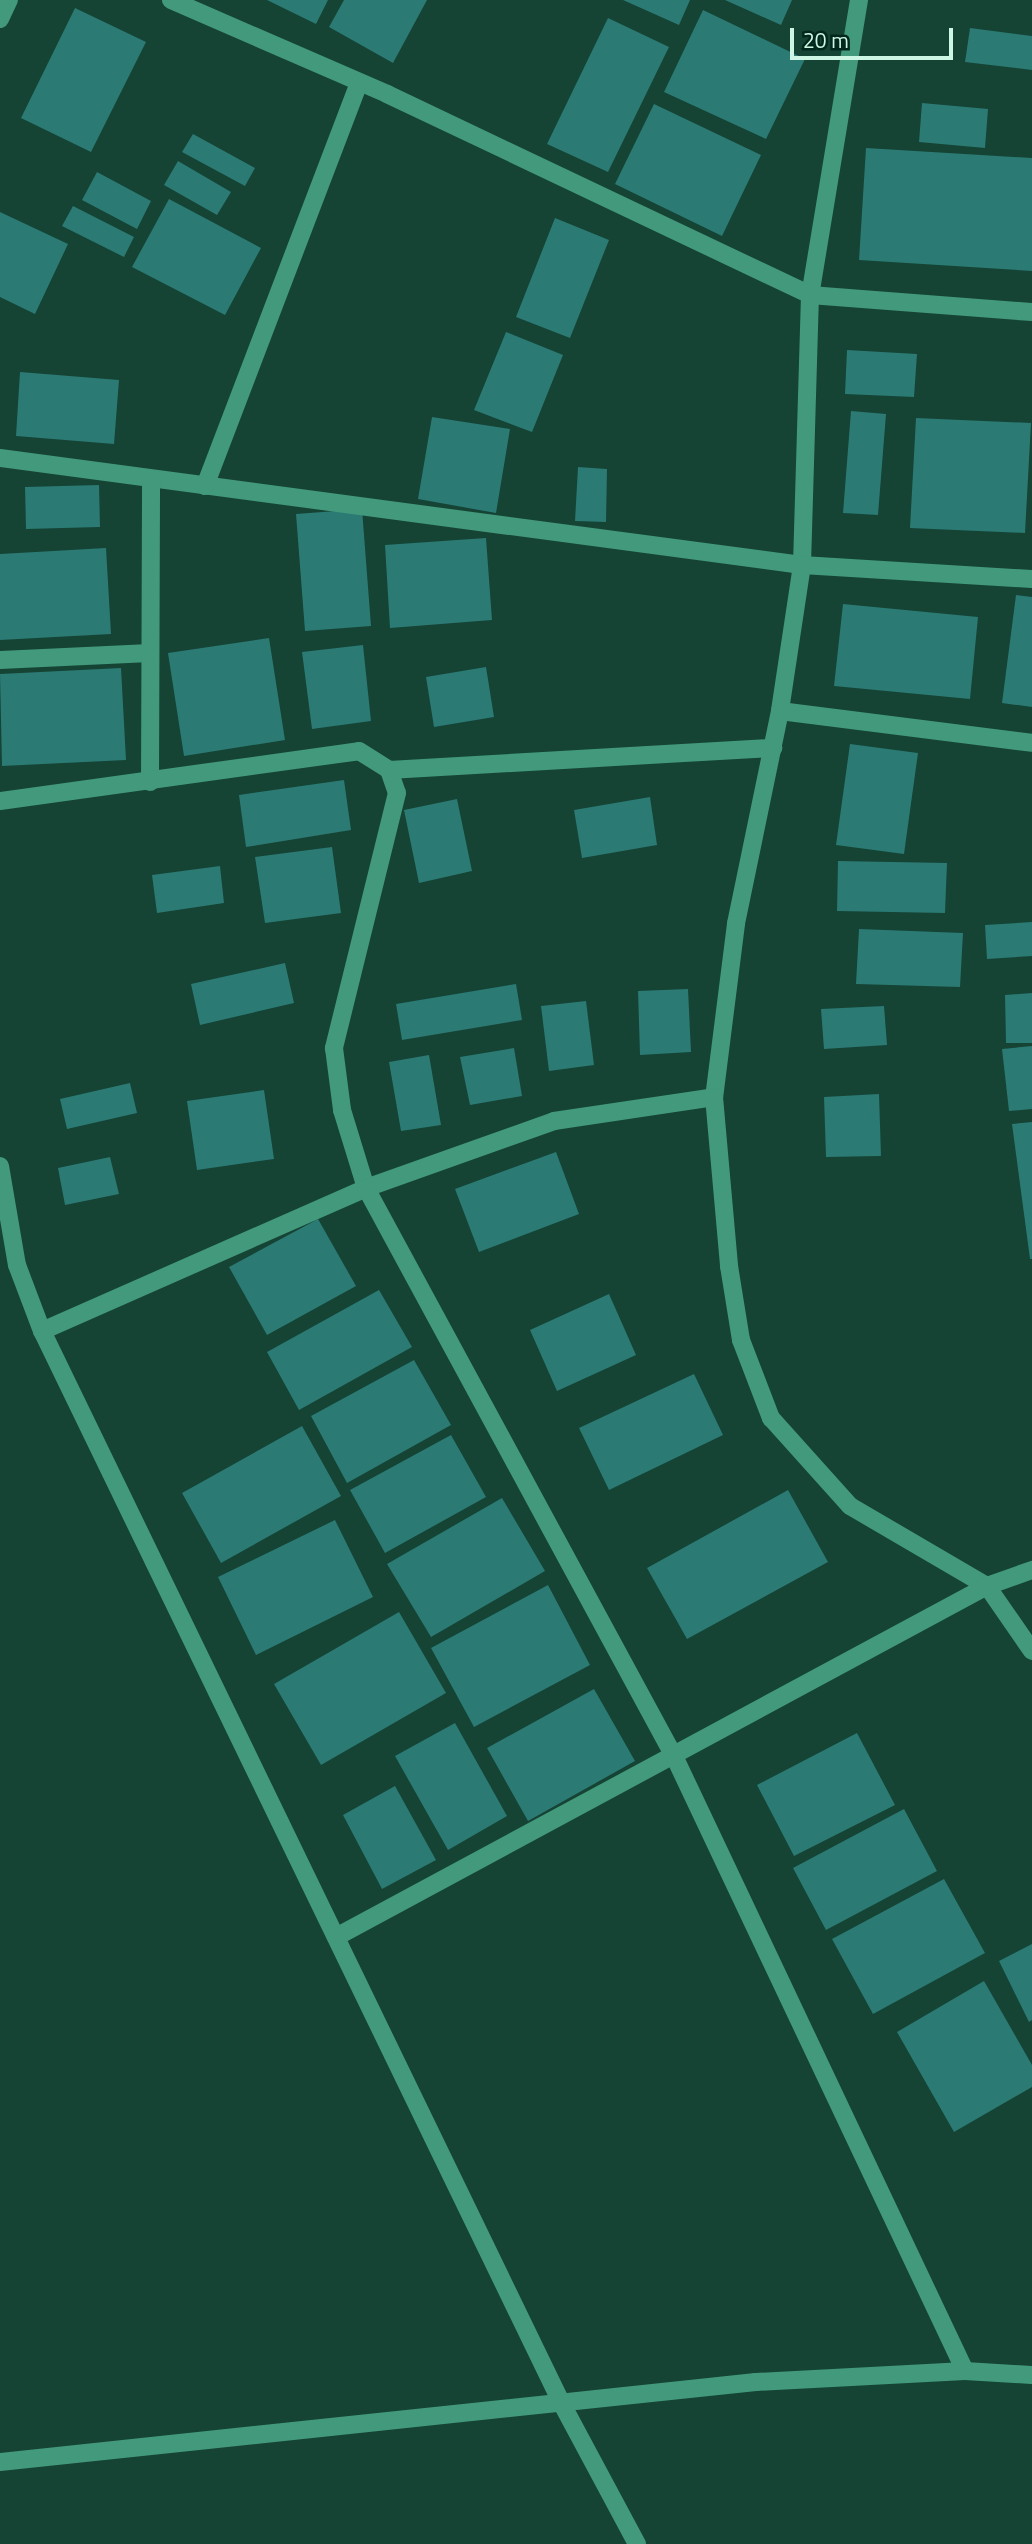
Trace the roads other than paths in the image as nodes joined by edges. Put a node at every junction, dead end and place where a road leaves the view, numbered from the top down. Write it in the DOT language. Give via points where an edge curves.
graph roads {
  1 [pos="9,0"];
  2 [pos="171,0"];
  3 [pos="859,0"];
  4 [pos="0,19"];
  5 [pos="359,82"];
  6 [pos="810,295"];
  7 [pos="1032,312"];
  8 [pos="0,458"];
  9 [pos="151,479"];
  10 [pos="205,486"];
  11 [pos="802,565"];
  12 [pos="1032,579"];
  13 [pos="150,653"];
  14 [pos="0,660"];
  15 [pos="780,711"];
  16 [pos="1032,743"];
  17 [pos="773,748"];
  18 [pos="389,770"];
  19 [pos="150,782"];
  20 [pos="0,801"];
  21 [pos="713,1097"];
  22 [pos="0,1166"];
  23 [pos="366,1188"];
  24 [pos="42,1331"];
  25 [pos="1032,1570"];
  26 [pos="987,1586"];
  27 [pos="1032,1651"];
  28 [pos="675,1758"];
  29 [pos="336,1937"];
  30 [pos="965,2371"];
  31 [pos="1032,2375"];
  32 [pos="561,2402"];
  33 [pos="0,2462"];
  34 [pos="637,2544"];
  1 -- 4 [label="street"];
  2 -- 5 [label="street"];
  3 -- 6 [label="street"];
  5 -- 6 [label="street"];
  5 -- 10 [label="street"];
  6 -- 7 [label="street"];
  6 -- 11 [label="street"];
  8 -- 9 [label="street"];
  9 -- 10 [label="street"];
  9 -- 13 [label="street"];
  10 -- 11 [label="street"];
  11 -- 12 [label="street"];
  11 -- 15 [label="street"];
  13 -- 14 [label="street"];
  13 -- 19 [label="street"];
  15 -- 16 [label="street"];
  15 -- 17 [label="street"];
  17 -- 18 [label="street"];
  17 -- 21 [label="street" via="736,924"];
  18 -- 19 [label="street" via="359,751"];
  18 -- 23 [label="street" via="397,793 334,1048 342,1110"];
  19 -- 20 [label="street"];
  21 -- 23 [label="street" via="554,1121"];
  21 -- 26 [label="street" via="741,1340 771,1418 850,1506"];
  22 -- 24 [label="street" via="17,1265"];
  23 -- 24 [label="street"];
  23 -- 28 [label="street"];
  24 -- 29 [label="street"];
  25 -- 26 [label="street"];
  26 -- 27 [label="street"];
  26 -- 28 [label="street"];
  28 -- 29 [label="street"];
  28 -- 30 [label="street"];
  29 -- 32 [label="street"];
  30 -- 31 [label="street"];
  30 -- 32 [label="street" via="757,2382"];
  32 -- 33 [label="street"];
  32 -- 34 [label="street"];
}
